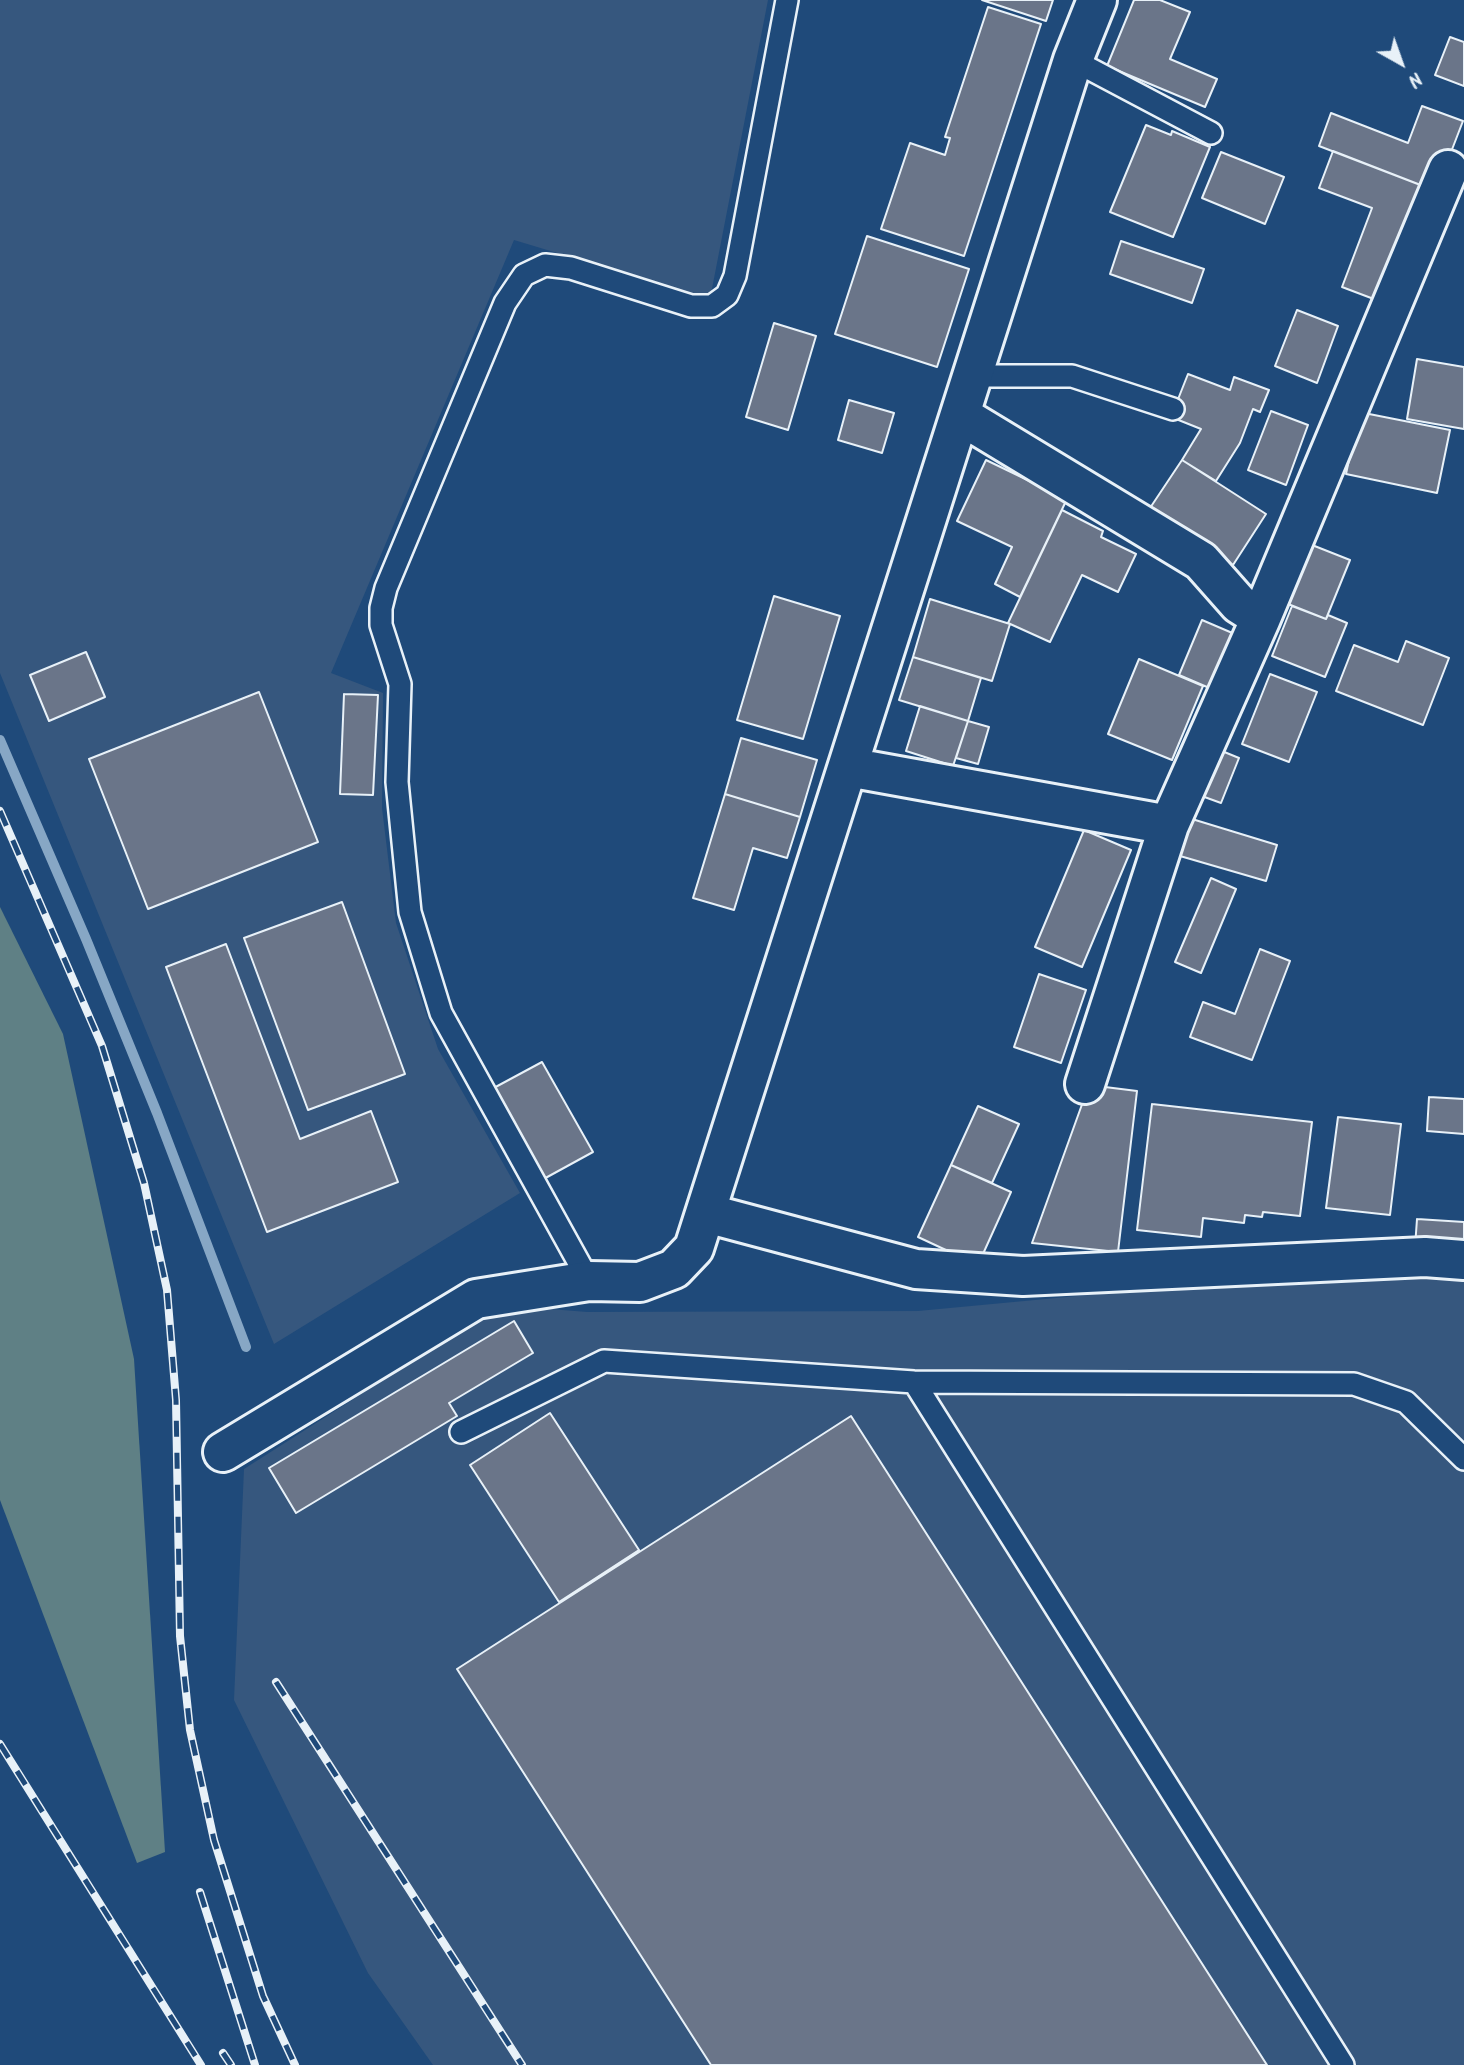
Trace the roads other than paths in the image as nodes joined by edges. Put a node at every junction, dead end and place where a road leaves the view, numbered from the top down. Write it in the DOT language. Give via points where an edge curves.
graph roads {
  1 [pos="787,0"];
  2 [pos="1097,0"];
  3 [pos="1073,61"];
  4 [pos="1210,133"];
  5 [pos="1448,170"];
  6 [pos="973,376"];
  7 [pos="1173,408"];
  8 [pos="960,415"];
  9 [pos="1261,618"];
  10 [pos="848,767"];
  11 [pos="1169,825"];
  12 [pos="1085,1084"];
  13 [pos="706,1213"];
  14 [pos="1464,1260"];
  15 [pos="589,1282"];
  16 [pos="914,1382"];
  17 [pos="461,1432"];
  18 [pos="223,1452"];
  19 [pos="1464,1459"];
  20 [pos="1343,2065"];
  1 -- 15 [label="lane" via="735,276 727,295 712,306 691,306 570,268 545,265 524,275 505,303 381,608 381,625 400,684 397,782 410,912 441,1013"];
  2 -- 3 [label="street"];
  3 -- 4 [label="lane"];
  3 -- 6 [label="street"];
  5 -- 9 [label="street"];
  6 -- 7 [label="lane" via="1072,376"];
  6 -- 8 [label="street"];
  8 -- 9 [label="street" via="1201,561 1240,604"];
  8 -- 10 [label="street"];
  9 -- 11 [label="street"];
  10 -- 11 [label="street"];
  10 -- 13 [label="street"];
  11 -- 12 [label="street"];
  13 -- 14 [label="street" via="916,1269 1023,1276 1424,1257"];
  13 -- 15 [label="street" via="694,1248 674,1269 640,1282"];
  15 -- 18 [label="street" via="477,1299"];
  16 -- 17 [label="lane" via="604,1361"];
  16 -- 19 [label="lane" via="1354,1384 1406,1402"];
  16 -- 20 [label="lane"];
}
